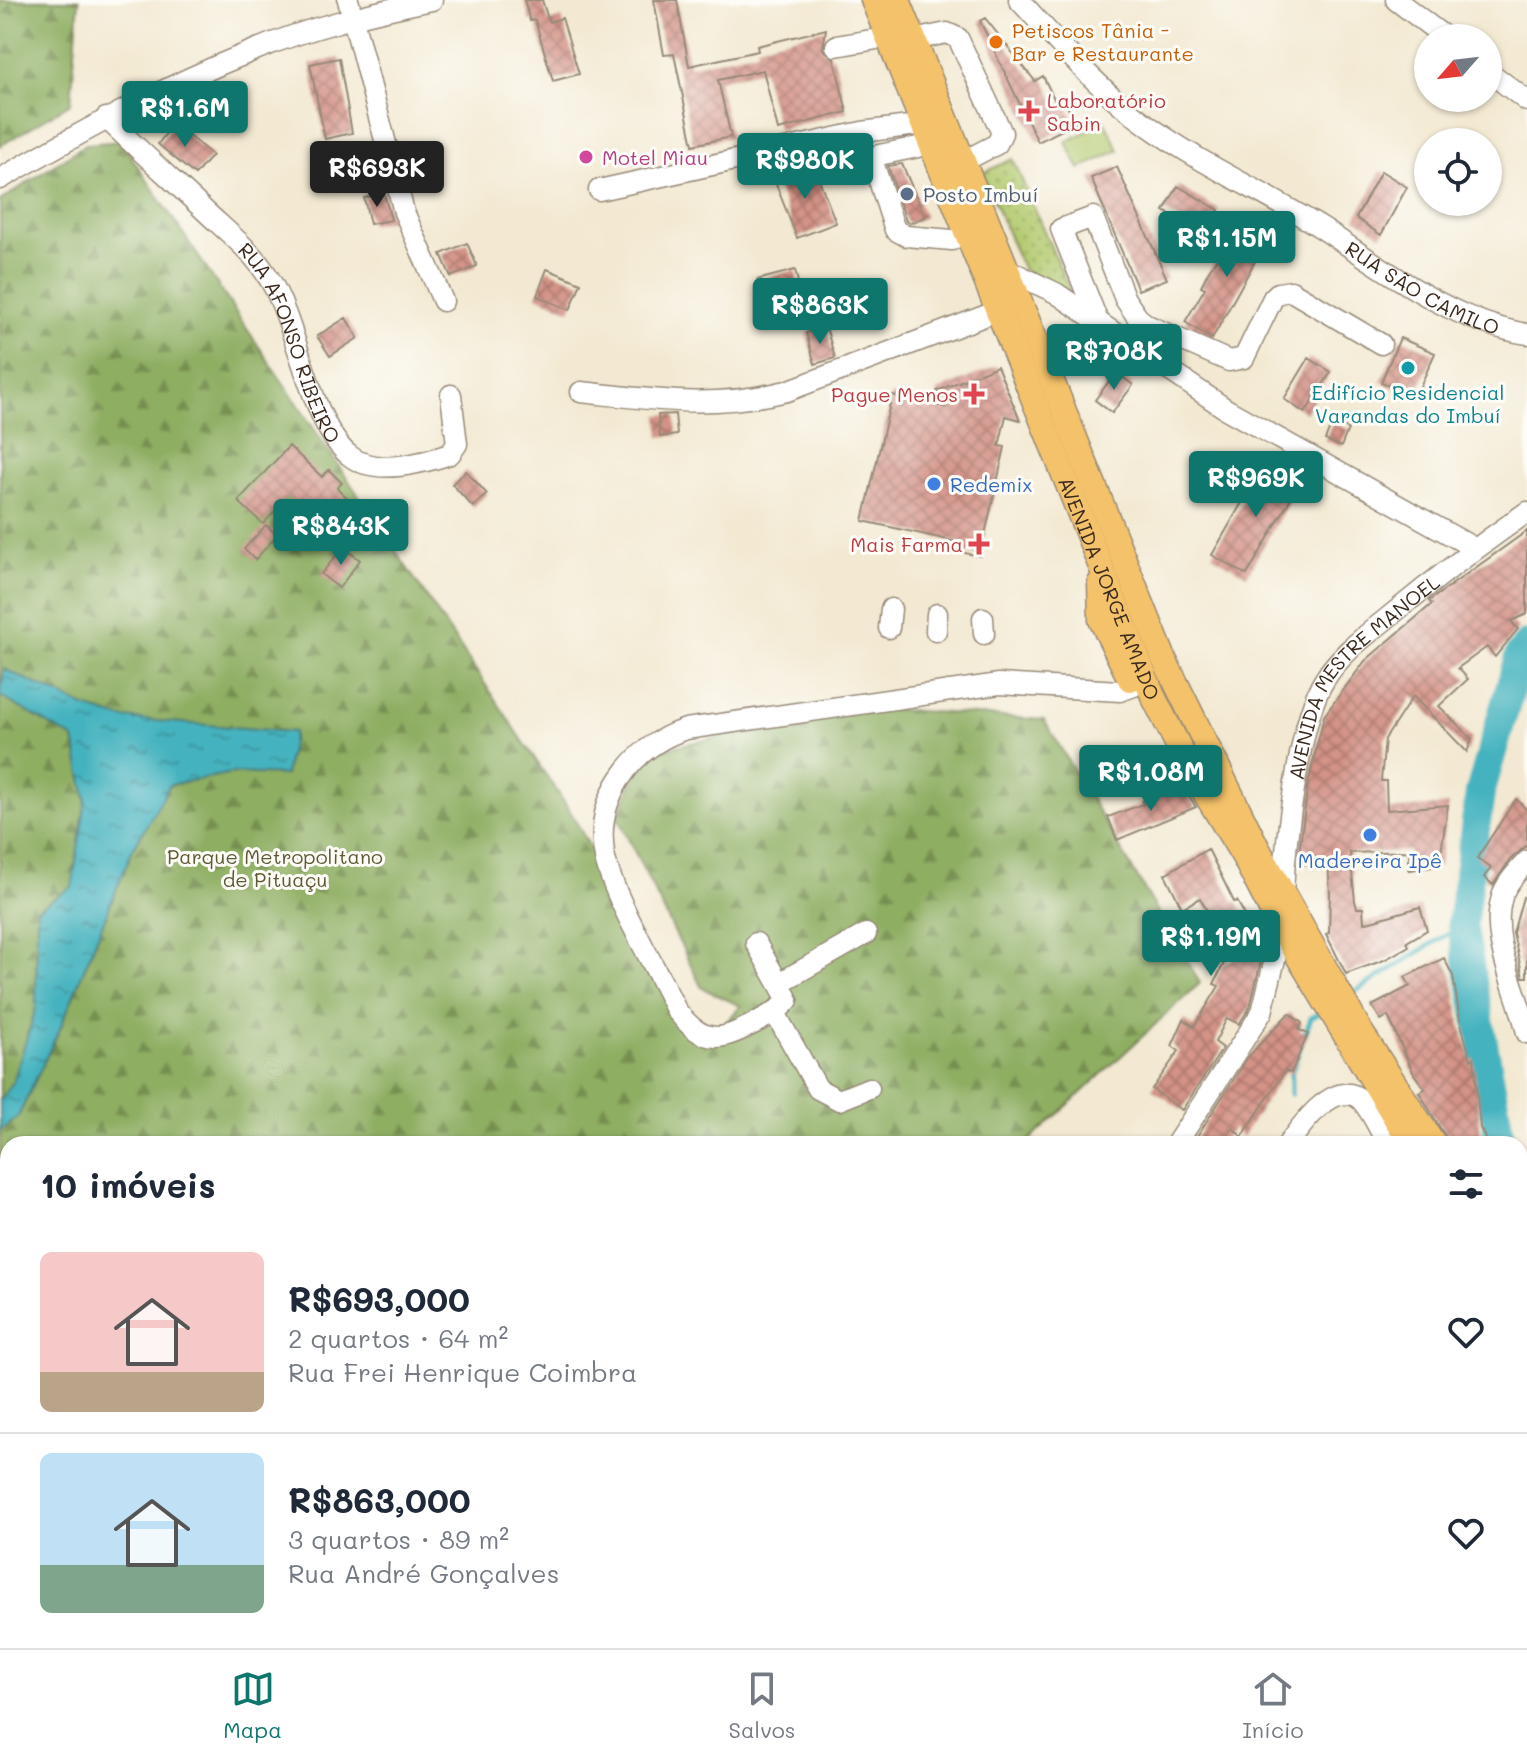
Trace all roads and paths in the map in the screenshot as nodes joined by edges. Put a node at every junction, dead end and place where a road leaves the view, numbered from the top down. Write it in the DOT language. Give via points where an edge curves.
graph roads {
  1 [pos="432,0"];
  2 [pos="1019,0"];
  3 [pos="1396,0"];
  4 [pos="887,3"];
  5 [pos="350,9"];
  6 [pos="1428,24"];
  7 [pos="877,39"];
  8 [pos="913,40"];
  9 [pos="836,46"];
  10 [pos="1502,82"];
  11 [pos="1527,101"];
  12 [pos="106,118"];
  13 [pos="918,133"];
  14 [pos="962,162"];
  15 [pos="0,179"];
  16 [pos="599,190"];
  17 [pos="952,240"];
  18 [pos="979,262"];
  19 [pos="1006,269"];
  20 [pos="443,301"];
  21 [pos="1000,310"];
  22 [pos="1099,324"];
  23 [pos="1527,334"];
  24 [pos="1381,344"];
  25 [pos="581,392"];
  26 [pos="451,395"];
  27 [pos="1527,512"];
  28 [pos="1474,548"];
  29 [pos="1101,572"];
  30 [pos="1127,688"];
  31 [pos="1186,703"];
  32 [pos="1162,715"];
  33 [pos="1251,853"];
  34 [pos="1527,861"];
  35 [pos="1283,893"];
  36 [pos="1278,923"];
  37 [pos="866,934"];
  38 [pos="756,943"];
  39 [pos="1314,967"];
  40 [pos="781,982"];
  41 [pos="775,1013"];
  42 [pos="1527,1033"];
  43 [pos="1355,1038"];
  44 [pos="869,1088"];
  45 [pos="1181,1136"];
  46 [pos="1294,1136"];
  47 [pos="1382,1136"];
  48 [pos="1407,1136"];
  49 [pos="1428,1136"];
  1 -- 5 [label="street"];
  2 -- 23 [label="street, RUA SÃO CAMILO" via="1107,93 1184,151 1418,290 1497,329"];
  3 -- 6 [label="street"];
  4 -- 7 [label="main road"];
  4 -- 8 [label="main road, AVENIDA JORGE AMADO"];
  4 -- 13 [label="main road, AVENIDA JORGE AMADO"];
  5 -- 12 [label="street"];
  5 -- 20 [label="street" via="404,212"];
  7 -- 9 [label="street"];
  7 -- 13 [label="main road"];
  8 -- 14 [label="main road, AVENIDA JORGE AMADO"];
  8 -- 14 [label="street" via="947,33 958,38 1002,133 997,144"];
  10 -- 11 [label="street"];
  12 -- 15 [label="street"];
  12 -- 26 [label="street, RUA AFONSO RIBEIRO" via="253,256 281,301 327,425 352,458 365,465 394,466 450,454 457,444"];
  13 -- 16 [label="street" via="862,132"];
  13 -- 17 [label="main road"];
  13 -- 17 [label="street" via="873,162 891,223 906,236"];
  13 -- 18 [label="main road, AVENIDA JORGE AMADO"];
  14 -- 19 [label="main road, AVENIDA JORGE AMADO"];
  17 -- 18 [label="main road"];
  18 -- 21 [label="main road, AVENIDA JORGE AMADO"];
  19 -- 22 [label="street" via="1056,293"];
  19 -- 31 [label="main road, AVENIDA JORGE AMADO"];
  21 -- 25 [label="street" via="787,391 752,399 684,403"];
  21 -- 29 [label="main road, AVENIDA JORGE AMADO"];
  22 -- 24 [label="street" via="1061,229 1093,217 1132,310 1147,325 1239,361 1273,298 1291,291"];
  22 -- 28 [label="street" via="1226,409"];
  27 -- 28 [label="street, AVENIDA MESTRE MANOEL"];
  28 -- 35 [label="street, AVENIDA MESTRE MANOEL" via="1344,656 1320,687 1302,750"];
  29 -- 30 [label="main road" via="1101,620"];
  29 -- 32 [label="main road, AVENIDA JORGE AMADO"];
  30 -- 32 [label="main road" via="1152,714"];
  30 -- 41 [label="street" via="999,684 686,729 651,745 623,773 609,799 606,860 676,1010 693,1030 718,1037"];
  31 -- 32 [label="main road"];
  31 -- 33 [label="main road, AVENIDA JORGE AMADO"];
  32 -- 33 [label="main road, AVENIDA JORGE AMADO" via="1188,765"];
  33 -- 35 [label="main road, AVENIDA JORGE AMADO"];
  33 -- 36 [label="main road, AVENIDA JORGE AMADO"];
  34 -- 42 [label="street" via="1502,895 1499,920"];
  35 -- 39 [label="main road, AVENIDA JORGE AMADO"];
  36 -- 39 [label="main road, AVENIDA JORGE AMADO"];
  36 -- 45 [label="street" via="1262,1012"];
  37 -- 40 [label="street"];
  38 -- 40 [label="street"];
  39 -- 43 [label="main road, AVENIDA JORGE AMADO"];
  40 -- 41 [label="street" via="788,1000"];
  41 -- 44 [label="street" via="818,1089 839,1100"];
  43 -- 48 [label="main road, AVENIDA JORGE AMADO"];
  43 -- 49 [label="main road, AVENIDA JORGE AMADO"];
  46 -- 47 [label="street" via="1315,1110 1342,1095 1353,1095"];
}
